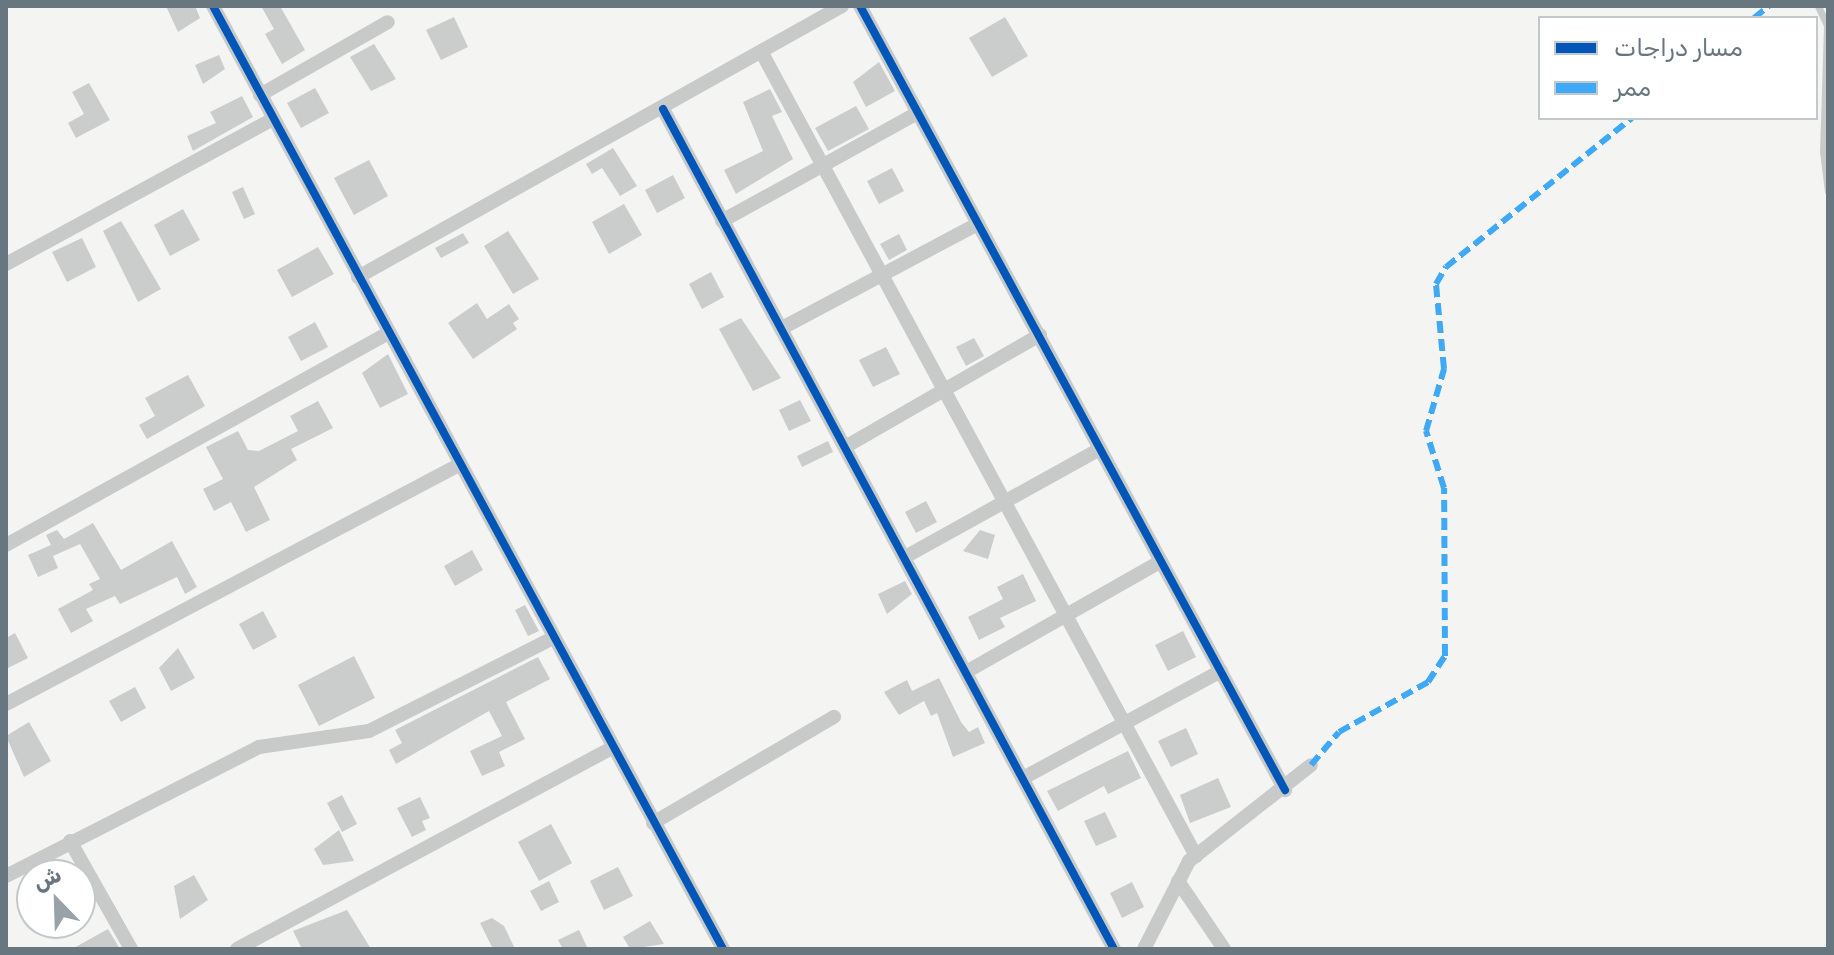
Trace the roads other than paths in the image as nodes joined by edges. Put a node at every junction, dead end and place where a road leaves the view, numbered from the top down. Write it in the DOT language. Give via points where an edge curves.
graph roads {
  1 [pos="213,6"];
  2 [pos="842,6"];
  3 [pos="860,6"];
  4 [pos="1818,6"];
  5 [pos="388,22"];
  6 [pos="762,53"];
  7 [pos="260,95"];
  8 [pos="663,109"];
  9 [pos="918,113"];
  10 [pos="273,119"];
  11 [pos="822,165"];
  12 [pos="1828,192"];
  13 [pos="722,221"];
  14 [pos="978,224"];
  15 [pos="6,264"];
  16 [pos="883,276"];
  17 [pos="358,277"];
  18 [pos="782,328"];
  19 [pos="389,333"];
  20 [pos="1040,335"];
  21 [pos="946,392"];
  22 [pos="845,447"];
  23 [pos="1100,449"];
  24 [pos="459,465"];
  25 [pos="1006,502"];
  26 [pos="6,545"];
  27 [pos="905,557"];
  28 [pos="1161,561"];
  29 [pos="1065,615"];
  30 [pos="553,638"];
  31 [pos="1221,671"];
  32 [pos="966,672"];
  33 [pos="6,704"];
  34 [pos="834,717"];
  35 [pos="1124,724"];
  36 [pos="612,748"];
  37 [pos="1311,765"];
  38 [pos="1023,778"];
  39 [pos="1285,790"];
  40 [pos="653,823"];
  41 [pos="70,841"];
  42 [pos="1196,856"];
  43 [pos="6,876"];
  44 [pos="1178,881"];
  45 [pos="131,949"];
  46 [pos="237,949"];
  47 [pos="723,949"];
  48 [pos="1114,949"];
  49 [pos="1144,949"];
  50 [pos="1224,949"];
  1 -- 7 [label="street"];
  2 -- 6 [label="street"];
  3 -- 9 [label="street"];
  4 -- 12 [label="lane" via="1827,25 1823,151"];
  5 -- 7 [label="street"];
  6 -- 8 [label="street"];
  6 -- 11 [label="street"];
  7 -- 10 [label="street"];
  8 -- 13 [label="street"];
  8 -- 17 [label="street"];
  9 -- 11 [label="street"];
  9 -- 14 [label="street"];
  10 -- 15 [label="street"];
  10 -- 17 [label="street"];
  11 -- 13 [label="street"];
  11 -- 16 [label="street"];
  13 -- 18 [label="street"];
  14 -- 16 [label="street"];
  14 -- 20 [label="street"];
  16 -- 18 [label="street"];
  16 -- 21 [label="street"];
  17 -- 19 [label="street"];
  18 -- 22 [label="street"];
  19 -- 24 [label="street"];
  19 -- 26 [label="street"];
  20 -- 21 [label="street"];
  20 -- 23 [label="street"];
  21 -- 22 [label="street"];
  21 -- 25 [label="street"];
  22 -- 27 [label="street"];
  23 -- 25 [label="street"];
  23 -- 28 [label="street"];
  24 -- 30 [label="street"];
  24 -- 33 [label="street"];
  25 -- 27 [label="street"];
  25 -- 29 [label="street"];
  27 -- 32 [label="street"];
  28 -- 29 [label="street"];
  28 -- 31 [label="street"];
  29 -- 32 [label="street"];
  29 -- 35 [label="street"];
  30 -- 36 [label="street"];
  30 -- 41 [label="street" via="369,731 259,747"];
  31 -- 35 [label="street"];
  31 -- 39 [label="street"];
  32 -- 38 [label="street"];
  34 -- 40 [label="street"];
  35 -- 38 [label="street"];
  35 -- 42 [label="street"];
  36 -- 40 [label="street"];
  36 -- 46 [label="street"];
  37 -- 39 [label="street"];
  38 -- 48 [label="street"];
  39 -- 42 [label="street"];
  40 -- 47 [label="street"];
  41 -- 43 [label="street"];
  41 -- 45 [label="street"];
  42 -- 44 [label="street"];
  44 -- 49 [label="street"];
  44 -- 50 [label="street"];
}
